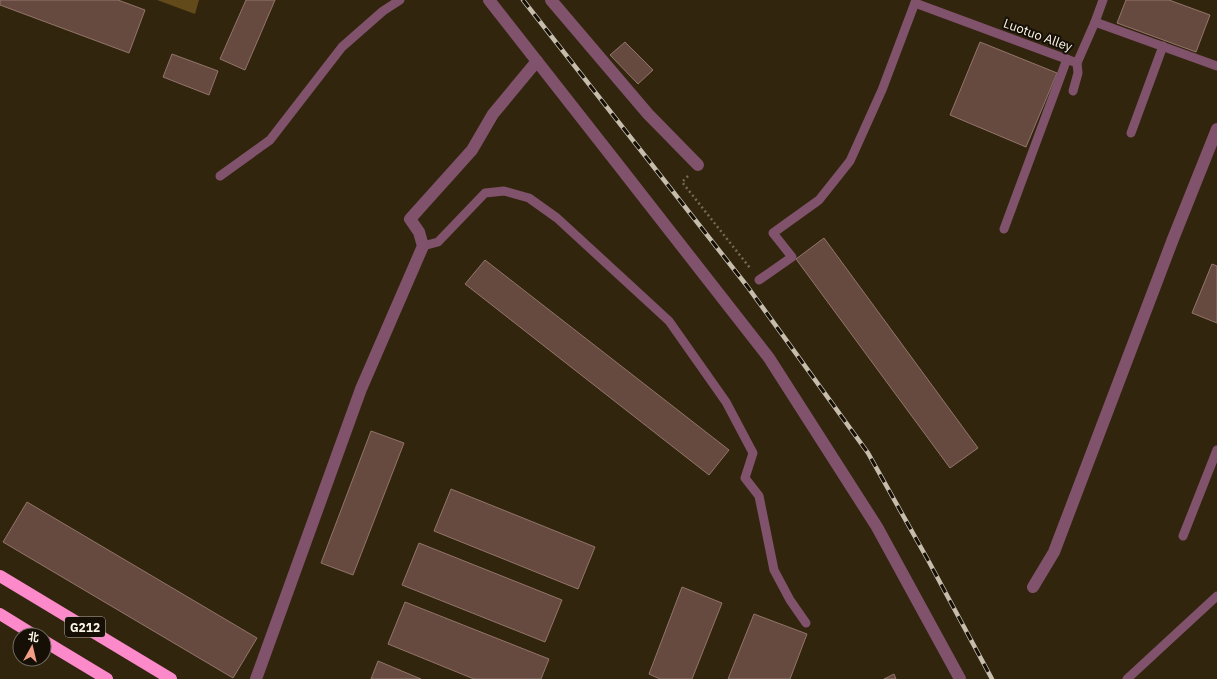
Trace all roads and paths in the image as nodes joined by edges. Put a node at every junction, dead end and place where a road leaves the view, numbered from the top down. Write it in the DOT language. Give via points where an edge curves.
graph roads {
  1 [pos="400,0"];
  2 [pos="489,0"];
  3 [pos="551,0"];
  4 [pos="1103,0"];
  5 [pos="916,1"];
  6 [pos="1095,22"];
  7 [pos="1163,46"];
  8 [pos="1067,59"];
  9 [pos="537,61"];
  10 [pos="1077,63"];
  11 [pos="1217,66"];
  12 [pos="1073,91"];
  13 [pos="1217,129"];
  14 [pos="1131,133"];
  15 [pos="698,165"];
  16 [pos="220,176"];
  17 [pos="1004,228"];
  18 [pos="423,246"];
  19 [pos="759,280"];
  20 [pos="1217,450"];
  21 [pos="1183,536"];
  22 [pos="0,576"];
  23 [pos="1033,587"];
  24 [pos="1217,596"];
  25 [pos="0,614"];
  26 [pos="806,623"];
  27 [pos="21,627"];
  28 [pos="52,646"];
  29 [pos="107,679"];
  30 [pos="171,679"];
  31 [pos="256,679"];
  32 [pos="960,679"];
  33 [pos="1127,679"];
  1 -- 16 [label="lane" via="382,11 342,47 270,140"];
  2 -- 9 [label="street"];
  3 -- 15 [label="street" via="648,114"];
  4 -- 6 [label="lane, Luotuo Alley"];
  5 -- 8 [label="lane, Luotuo Alley"];
  5 -- 19 [label="lane" via="882,90 850,161 819,200 772,232 792,257"];
  6 -- 7 [label="lane"];
  6 -- 10 [label="lane, Luotuo Alley"];
  7 -- 11 [label="lane"];
  7 -- 14 [label="lane"];
  8 -- 10 [label="lane, Luotuo Alley"];
  8 -- 17 [label="lane"];
  9 -- 18 [label="street" via="493,114 472,150 410,219 419,232"];
  9 -- 32 [label="street" via="769,358 877,528"];
  10 -- 12 [label="lane" via="1078,73"];
  13 -- 23 [label="street" via="1054,552"];
  15 -- 19 [label="path" via="682,182"];
  18 -- 26 [label="lane" via="438,242 485,193 504,191 529,198 557,218 669,321 726,402 753,452 745,478 759,496 774,570"];
  18 -- 31 [label="street" via="361,389"];
  20 -- 21 [label="lane"];
  22 -- 30 [label="highway, G212"];
  24 -- 33 [label="lane"];
  25 -- 27 [label="highway"];
  28 -- 29 [label="highway, G212"];
}
